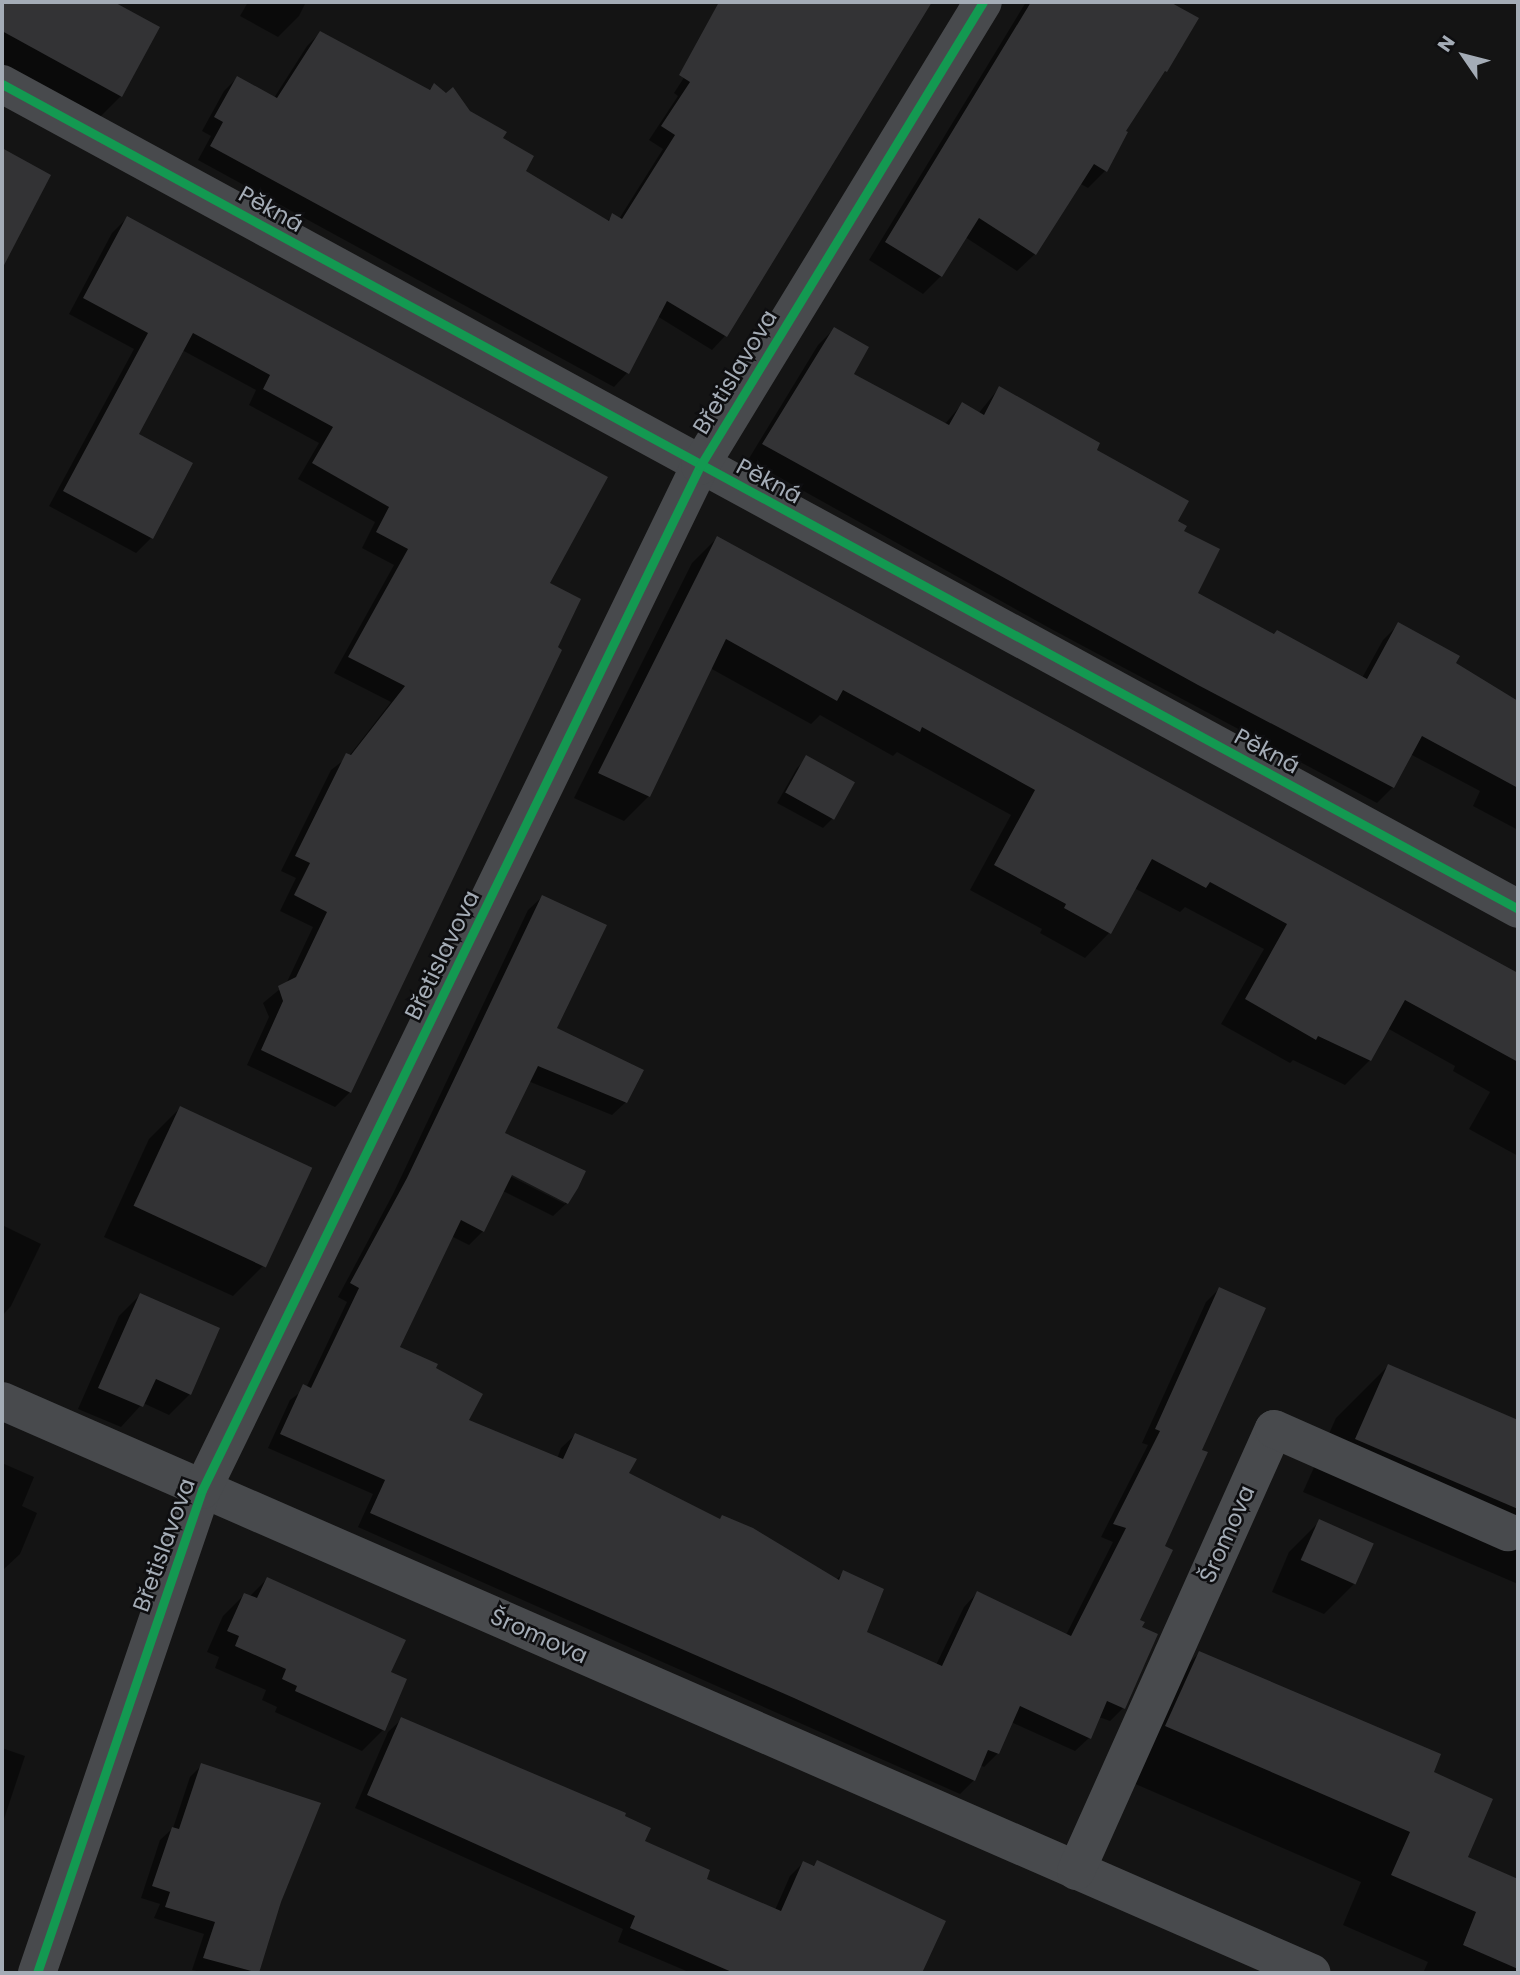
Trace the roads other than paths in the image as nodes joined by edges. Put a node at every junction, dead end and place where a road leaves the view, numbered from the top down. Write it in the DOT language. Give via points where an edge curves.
graph roads {
  1 [pos="983,2"];
  2 [pos="2,84"];
  3 [pos="700,466"];
  4 [pos="1518,909"];
  5 [pos="2,1401"];
  6 [pos="202,1490"];
  7 [pos="1508,1532"];
  8 [pos="1076,1871"];
  9 [pos="37,1973"];
  10 [pos="1312,1973"];
  1 -- 3 [label="street, Břetislavova"];
  2 -- 3 [label="street, Pěkná"];
  3 -- 4 [label="street, Pěkná"];
  3 -- 6 [label="street, Břetislavova"];
  5 -- 6 [label="street, Šromova"];
  6 -- 8 [label="street, Šromova"];
  6 -- 9 [label="street, Břetislavova"];
  7 -- 8 [label="street, Šromova" via="1274,1429"];
  8 -- 10 [label="street, Šromova"];
}
